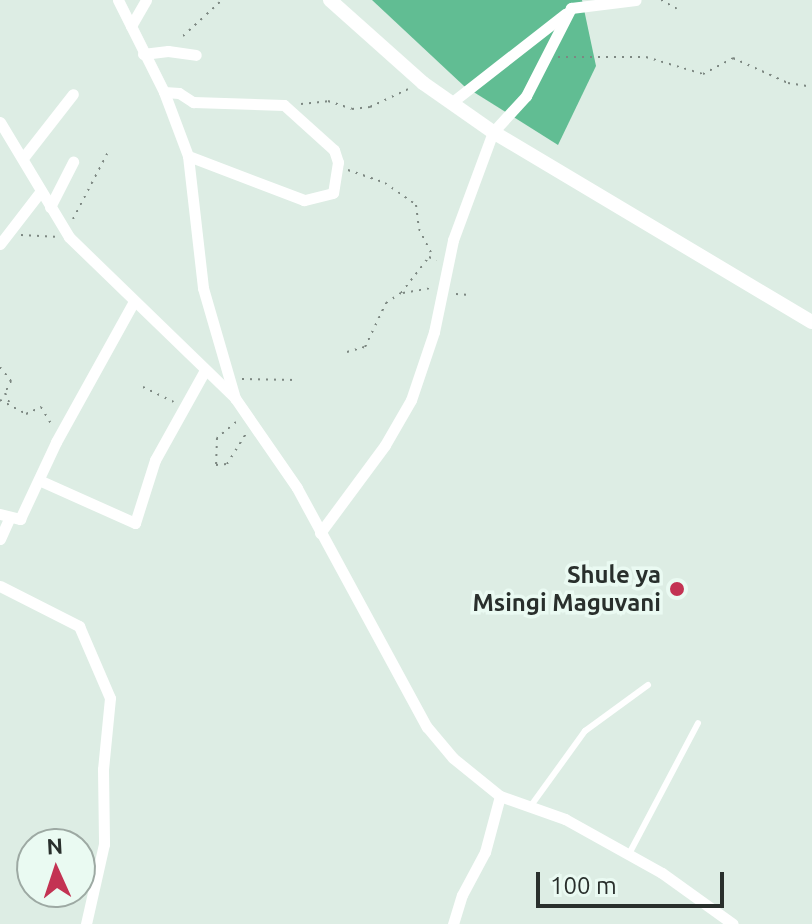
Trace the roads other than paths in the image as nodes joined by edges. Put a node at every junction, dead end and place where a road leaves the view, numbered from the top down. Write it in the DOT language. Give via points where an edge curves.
graph roads {
  1 [pos="118,0"];
  2 [pos="146,0"];
  3 [pos="330,0"];
  4 [pos="636,0"];
  5 [pos="572,4"];
  6 [pos="131,26"];
  7 [pos="143,54"];
  8 [pos="196,55"];
  9 [pos="164,92"];
  10 [pos="73,94"];
  11 [pos="451,103"];
  12 [pos="0,122"];
  13 [pos="493,132"];
  14 [pos="188,156"];
  15 [pos="23,158"];
  16 [pos="73,162"];
  17 [pos="41,191"];
  18 [pos="50,207"];
  19 [pos="4,239"];
  20 [pos="134,301"];
  21 [pos="812,322"];
  22 [pos="204,372"];
  23 [pos="235,398"];
  24 [pos="41,481"];
  25 [pos="4,516"];
  26 [pos="320,533"];
  27 [pos="0,539"];
  28 [pos="0,586"];
  29 [pos="648,685"];
  30 [pos="698,723"];
  31 [pos="500,796"];
  32 [pos="530,807"];
  33 [pos="629,854"];
  34 [pos="86,924"];
  35 [pos="453,924"];
  36 [pos="733,924"];
  1 -- 6 [label="street"];
  2 -- 6 [label="street"];
  3 -- 11 [label="street"];
  4 -- 5 [label="street"];
  5 -- 11 [label="street" via="557,25 470,84"];
  5 -- 13 [label="street" via="526,96"];
  6 -- 7 [label="street"];
  7 -- 8 [label="street"];
  7 -- 9 [label="street"];
  9 -- 14 [label="street"];
  9 -- 14 [label="street" via="193,102 284,105 334,150 338,162 333,193 304,200"];
  10 -- 15 [label="street"];
  11 -- 13 [label="street"];
  12 -- 15 [label="street"];
  13 -- 21 [label="street"];
  13 -- 26 [label="street" via="444,270 434,332 411,400"];
  14 -- 23 [label="street" via="203,288"];
  15 -- 17 [label="street"];
  16 -- 18 [label="street"];
  17 -- 18 [label="street"];
  17 -- 19 [label="street"];
  18 -- 20 [label="street" via="67,233"];
  20 -- 22 [label="street"];
  20 -- 24 [label="street" via="62,431"];
  22 -- 23 [label="street"];
  22 -- 24 [label="street" via="155,460 135,523"];
  23 -- 26 [label="street"];
  24 -- 25 [label="street" via="20,519"];
  25 -- 27 [label="street"];
  26 -- 31 [label="street" via="427,727 453,758"];
  28 -- 34 [label="street" via="79,626 110,698 103,769 104,844"];
  29 -- 32 [label="lane" via="585,731"];
  30 -- 33 [label="lane"];
  31 -- 32 [label="street"];
  31 -- 35 [label="street" via="485,852"];
  32 -- 33 [label="street" via="565,819"];
  33 -- 36 [label="street"];
}
